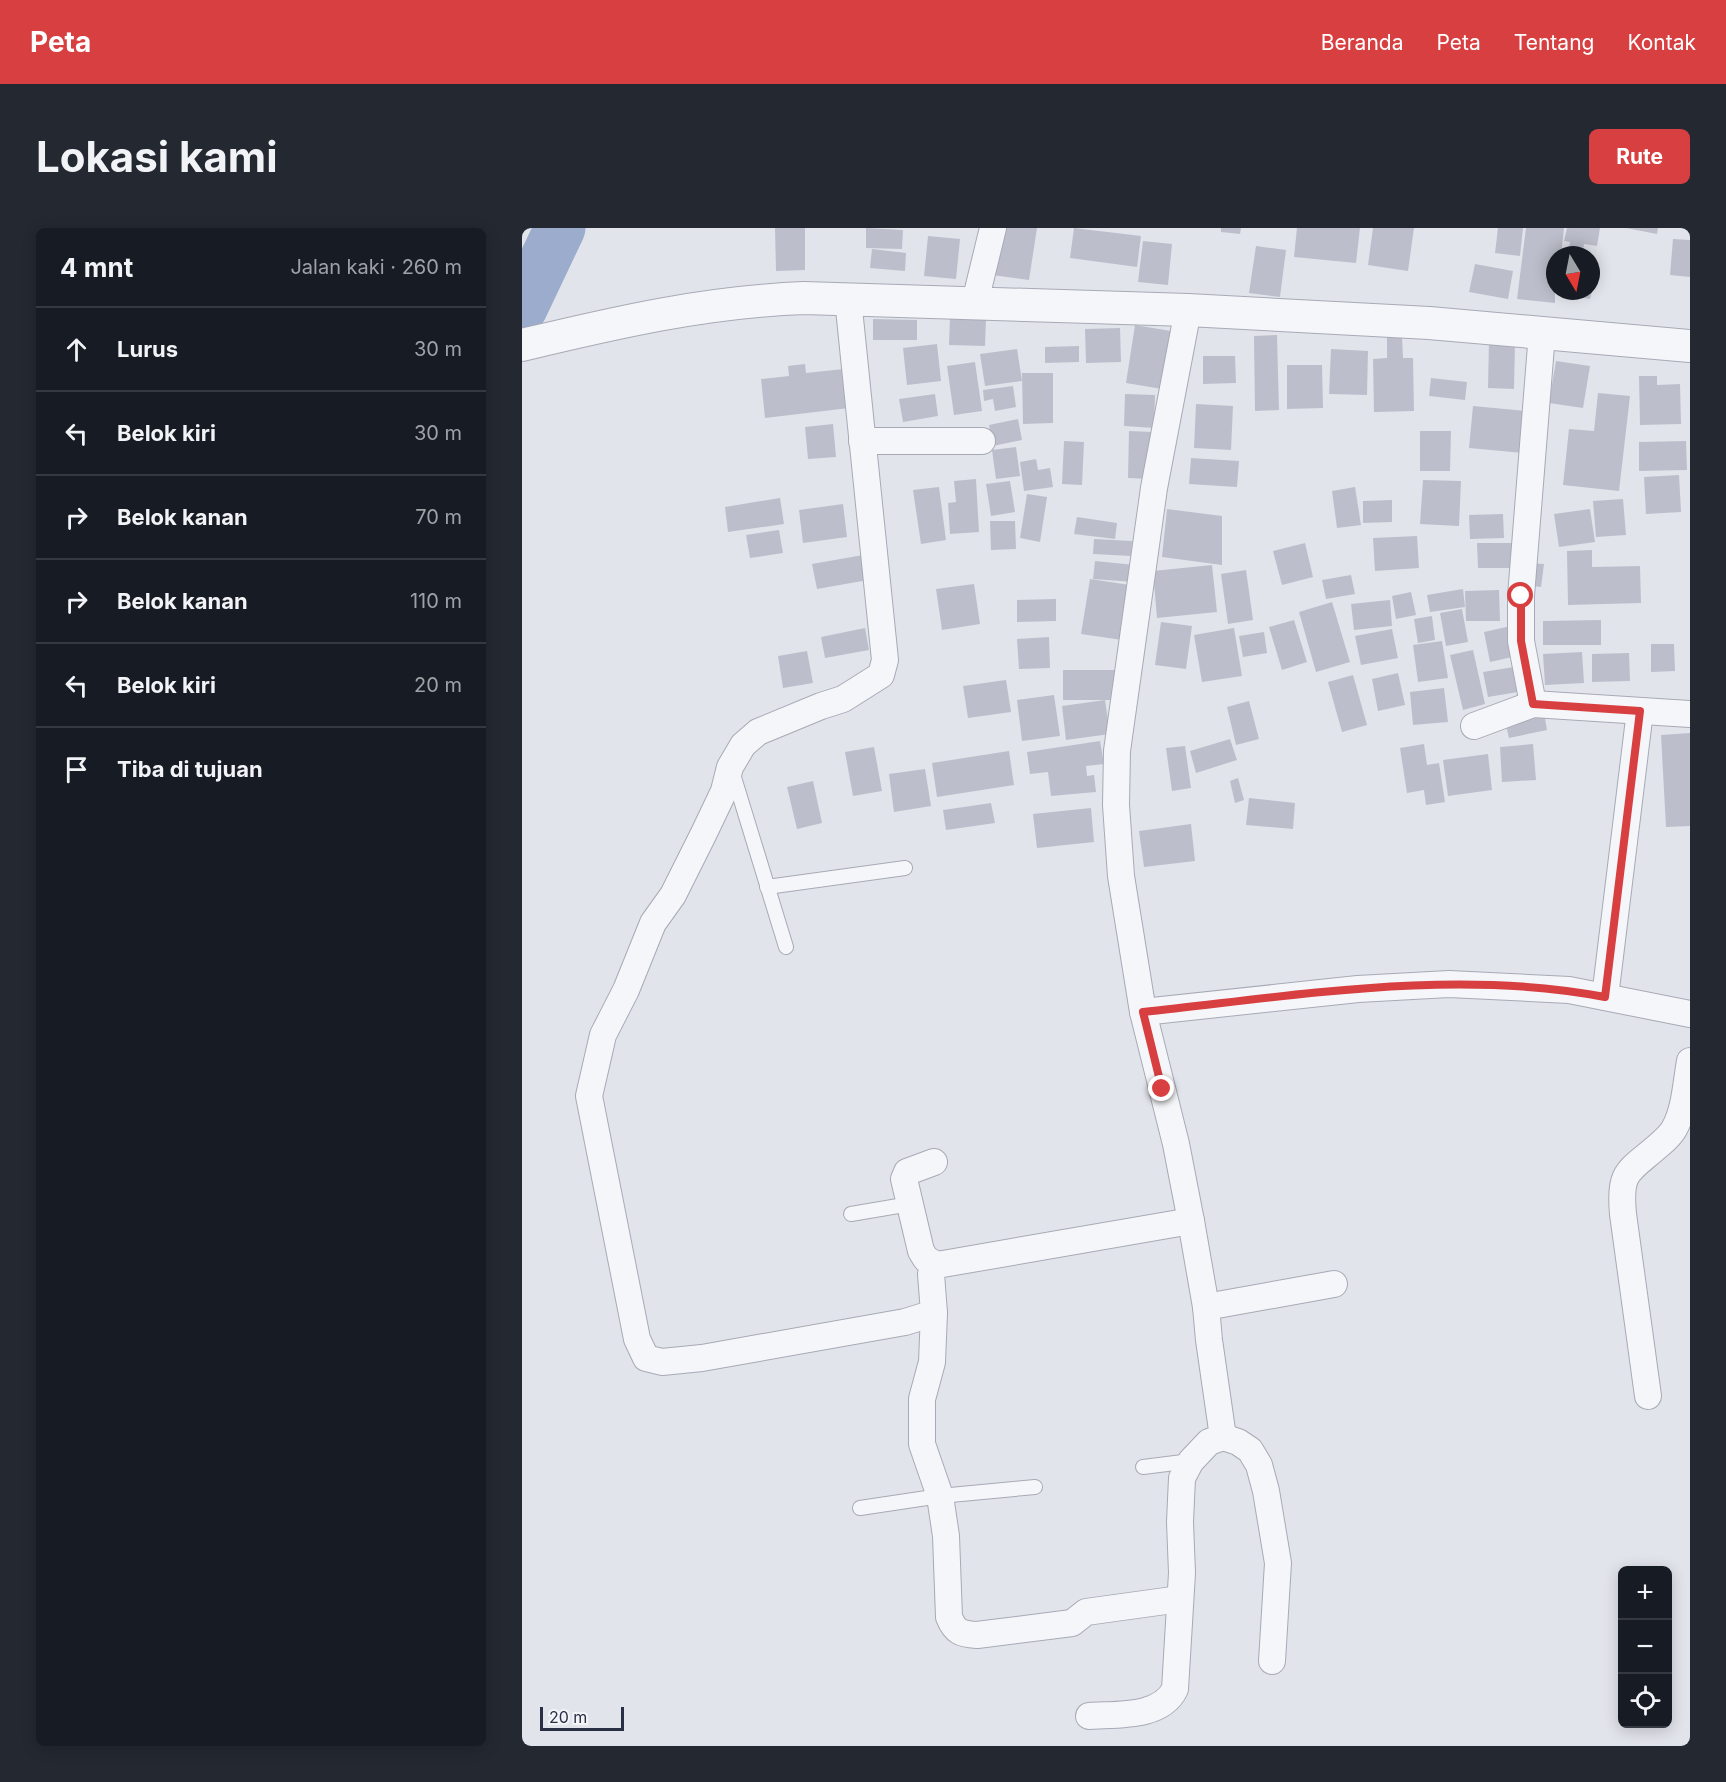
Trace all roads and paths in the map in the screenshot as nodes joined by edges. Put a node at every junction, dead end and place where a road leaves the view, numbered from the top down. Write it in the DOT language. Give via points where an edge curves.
graph roads {
  1 [pos="993,228"];
  2 [pos="848,299"];
  3 [pos="975,302"];
  4 [pos="1188,310"];
  5 [pos="1542,333"];
  6 [pos="522,345"];
  7 [pos="1690,346"];
  8 [pos="862,441"];
  9 [pos="982,441"];
  10 [pos="1533,704"];
  11 [pos="1640,711"];
  12 [pos="1690,714"];
  13 [pos="1473,726"];
  14 [pos="730,767"];
  15 [pos="905,868"];
  16 [pos="767,887"];
  17 [pos="786,947"];
  18 [pos="1605,997"];
  19 [pos="1143,1012"];
  20 [pos="1690,1014"];
  21 [pos="1690,1061"];
  22 [pos="934,1162"];
  23 [pos="910,1204"];
  24 [pos="852,1214"];
  25 [pos="1191,1221"];
  26 [pos="937,1265"];
  27 [pos="1334,1284"];
  28 [pos="1206,1306"];
  29 [pos="934,1313"];
  30 [pos="1648,1396"];
  31 [pos="1223,1437"];
  32 [pos="1191,1461"];
  33 [pos="1143,1467"];
  34 [pos="1035,1487"];
  35 [pos="940,1496"];
  36 [pos="860,1508"];
  37 [pos="1180,1599"];
  38 [pos="1272,1660"];
  39 [pos="1089,1716"];
  1 -- 3 [label="street"];
  2 -- 3 [label="street"];
  2 -- 6 [label="street" via="757,300 704,306"];
  2 -- 8 [label="street"];
  3 -- 4 [label="street"];
  4 -- 5 [label="street"];
  4 -- 19 [label="street" via="1154,488 1117,751 1121,876"];
  5 -- 7 [label="street"];
  5 -- 10 [label="street" via="1521,596 1521,641"];
  8 -- 9 [label="street"];
  8 -- 14 [label="street" via="885,660 881,675 843,699 758,732 743,745"];
  10 -- 11 [label="street"];
  10 -- 13 [label="street"];
  11 -- 12 [label="street"];
  11 -- 18 [label="street"];
  14 -- 16 [label="lane"];
  14 -- 29 [label="street" via="724,791 673,895 653,922 603,1035 589,1096 637,1339 646,1358 662,1362 905,1322"];
  15 -- 16 [label="lane"];
  16 -- 17 [label="lane"];
  18 -- 19 [label="street" via="1569,990 1449,984 1358,989"];
  18 -- 20 [label="street"];
  19 -- 25 [label="street"];
  21 -- 30 [label="street" via="1674,1128 1633,1166 1622,1184"];
  22 -- 23 [label="street" via="907,1172 904,1179"];
  23 -- 24 [label="lane"];
  23 -- 26 [label="street" via="921,1251"];
  25 -- 26 [label="street"];
  25 -- 28 [label="street"];
  26 -- 29 [label="street" via="931,1274"];
  27 -- 28 [label="street"];
  28 -- 31 [label="street"];
  29 -- 35 [label="street" via="932,1362 922,1399 922,1444"];
  31 -- 32 [label="street" via="1209,1442"];
  31 -- 38 [label="street" via="1250,1450 1259,1464 1266,1491 1278,1563"];
  32 -- 33 [label="lane"];
  32 -- 37 [label="street" via="1182,1478"];
  34 -- 35 [label="lane"];
  35 -- 36 [label="lane"];
  35 -- 37 [label="street" via="946,1536 949,1617 953,1628 962,1634 1072,1623 1086,1612"];
  37 -- 39 [label="street" via="1175,1689 1170,1700 1142,1711"];
}
